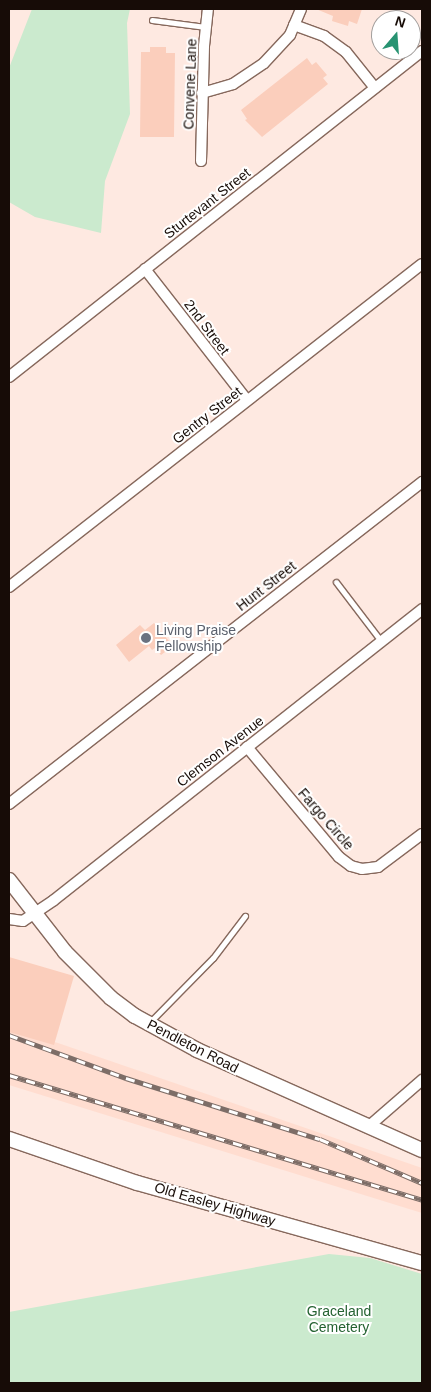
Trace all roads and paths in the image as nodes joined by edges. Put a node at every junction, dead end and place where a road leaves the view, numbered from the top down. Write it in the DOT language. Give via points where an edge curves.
graph roads {
  1 [pos="208,9"];
  2 [pos="301,9"];
  3 [pos="152,20"];
  4 [pos="294,25"];
  5 [pos="206,27"];
  6 [pos="422,51"];
  7 [pos="375,88"];
  8 [pos="202,93"];
  9 [pos="201,161"];
  10 [pos="422,264"];
  11 [pos="146,269"];
  12 [pos="9,377"];
  13 [pos="247,400"];
  14 [pos="422,482"];
  15 [pos="336,582"];
  16 [pos="9,587"];
  17 [pos="422,609"];
  18 [pos="381,641"];
  19 [pos="247,747"];
  20 [pos="9,804"];
  21 [pos="422,834"];
  22 [pos="9,880"];
  23 [pos="35,913"];
  24 [pos="245,916"];
  25 [pos="9,920"];
  26 [pos="148,1024"];
  27 [pos="422,1080"];
  28 [pos="368,1127"];
  29 [pos="9,1139"];
  30 [pos="422,1150"];
  31 [pos="422,1263"];
  1 -- 5 [label="street, Convene Lane"];
  2 -- 4 [label="street"];
  3 -- 5 [label="lane"];
  4 -- 7 [label="street" via="324,36 346,52"];
  4 -- 8 [label="street" via="290,35 264,63 233,84"];
  5 -- 8 [label="street, Convene Lane"];
  6 -- 7 [label="street, Sturtevant Street"];
  7 -- 11 [label="street, Sturtevant Street"];
  8 -- 9 [label="street, Convene Lane"];
  10 -- 13 [label="street, Gentry Street"];
  11 -- 12 [label="street, Sturtevant Street"];
  11 -- 13 [label="street, 2nd Street"];
  13 -- 16 [label="street, Gentry Street"];
  14 -- 20 [label="street, Hunt Street"];
  15 -- 18 [label="lane"];
  17 -- 18 [label="street, Clemson Avenue"];
  18 -- 19 [label="street, Clemson Avenue"];
  19 -- 21 [label="street, Fargo Circle" via="350,866 362,869 378,867"];
  19 -- 23 [label="street, Clemson Avenue"];
  22 -- 23 [label="street, Pendleton Road"];
  23 -- 25 [label="street" via="23,920"];
  23 -- 26 [label="street, Pendleton Road" via="90,978"];
  24 -- 26 [label="lane" via="213,958"];
  26 -- 28 [label="street, Pendleton Road" via="197,1050"];
  27 -- 28 [label="street"];
  28 -- 30 [label="street, Pendleton Road"];
  29 -- 31 [label="street, Old Easley Highway" via="137,1182"];
}
